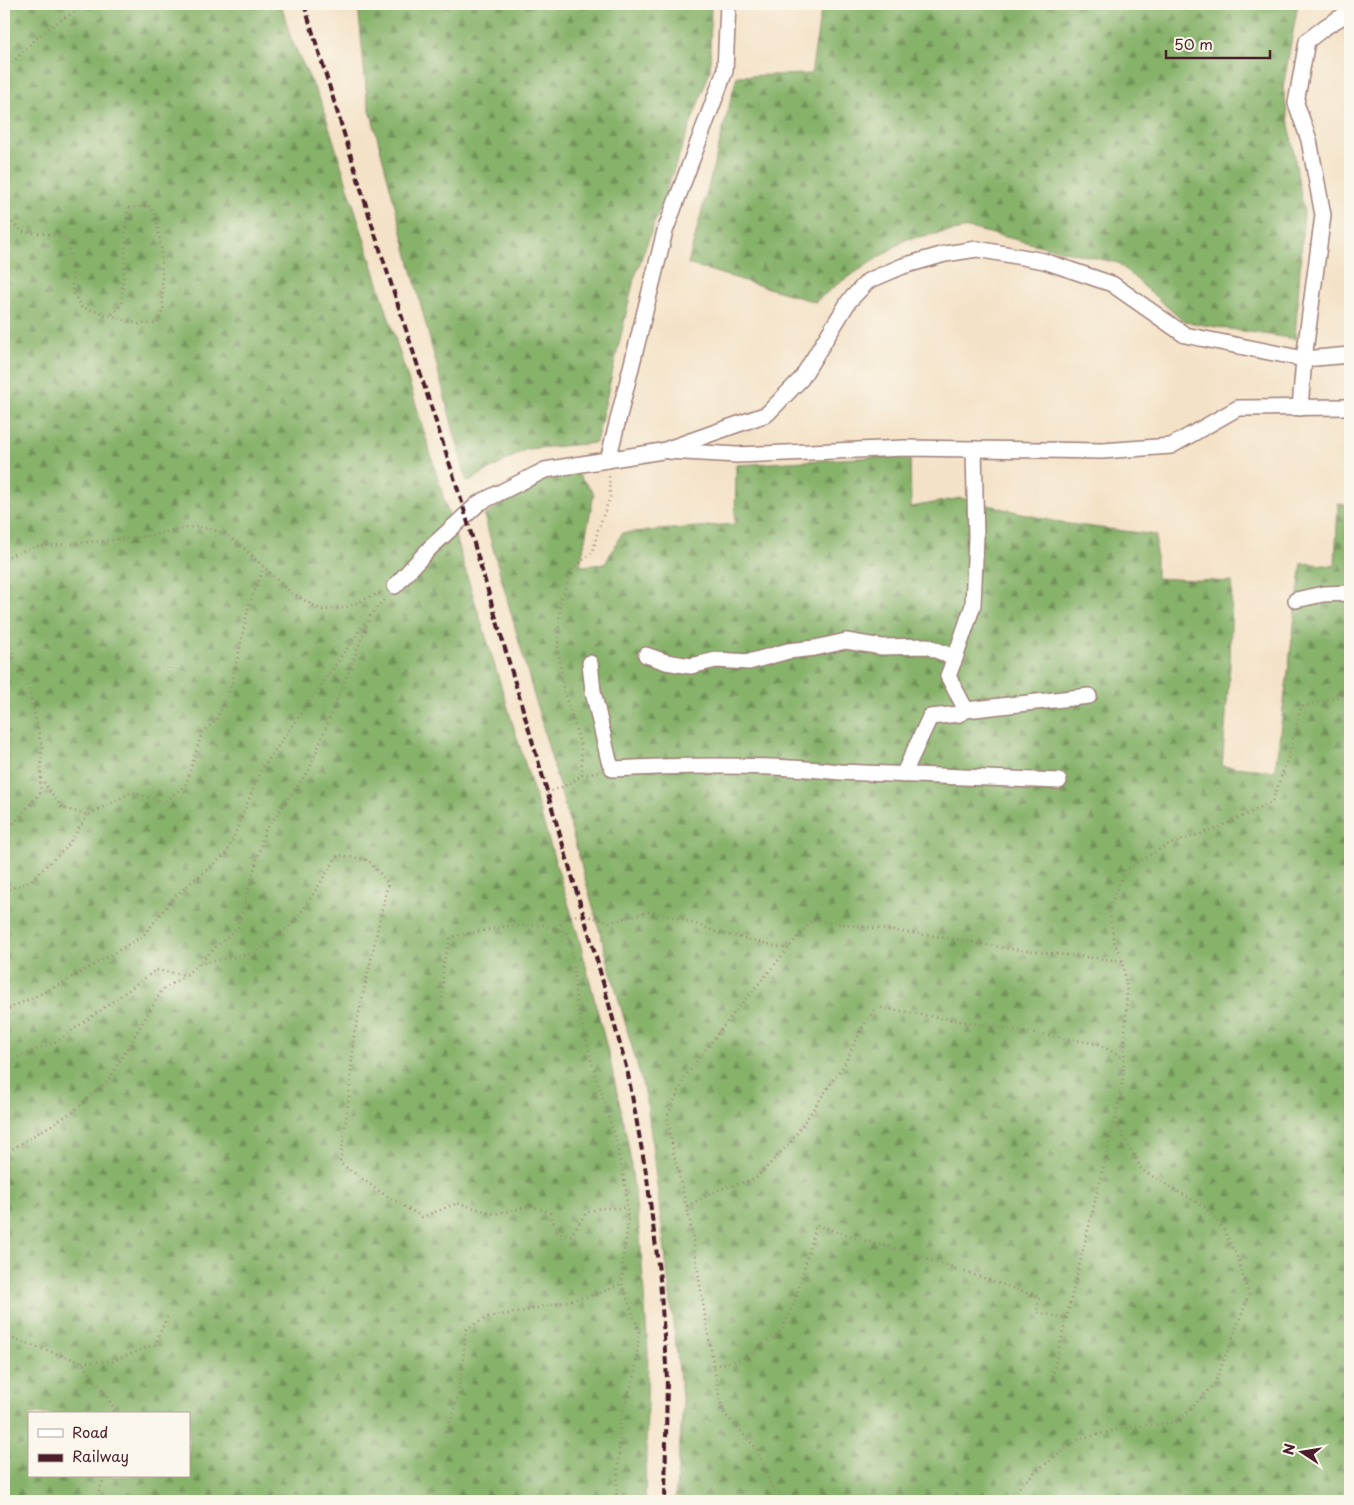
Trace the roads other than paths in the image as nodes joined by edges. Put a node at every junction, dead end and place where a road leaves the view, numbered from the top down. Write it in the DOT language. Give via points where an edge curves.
graph roads {
  1 [pos="728,4"];
  2 [pos="1350,6"];
  3 [pos="1350,355"];
  4 [pos="1304,359"];
  5 [pos="1350,407"];
  6 [pos="1300,408"];
  7 [pos="974,449"];
  8 [pos="662,451"];
  9 [pos="608,460"];
  10 [pos="395,586"];
  11 [pos="1350,593"];
  12 [pos="1296,600"];
  13 [pos="646,655"];
  14 [pos="955,658"];
  15 [pos="590,663"];
  16 [pos="1089,696"];
  17 [pos="966,710"];
  18 [pos="903,775"];
  19 [pos="1059,781"];
  1 -- 9 [label="street" via="725,71 665,231"];
  2 -- 4 [label="street" via="1348,13 1307,41 1296,103 1309,140 1323,215"];
  3 -- 4 [label="street"];
  4 -- 6 [label="street"];
  4 -- 8 [label="street" via="1185,335 1112,284 1044,261 977,249 903,266 868,281 849,301 801,379 767,414"];
  5 -- 6 [label="street"];
  6 -- 7 [label="street" via="1238,408 1171,446 1102,451"];
  7 -- 8 [label="street" via="905,448 737,455"];
  7 -- 14 [label="street" via="976,537 973,605"];
  8 -- 9 [label="street"];
  9 -- 10 [label="street" via="545,470 479,503"];
  11 -- 12 [label="street"];
  13 -- 14 [label="street" via="691,666 716,660 749,662 846,641 882,647 927,646"];
  14 -- 17 [label="street" via="948,676"];
  15 -- 18 [label="street" via="593,691 613,768 782,768"];
  16 -- 17 [label="street"];
  17 -- 18 [label="street" via="959,714 930,717"];
  18 -- 19 [label="street"];
}
